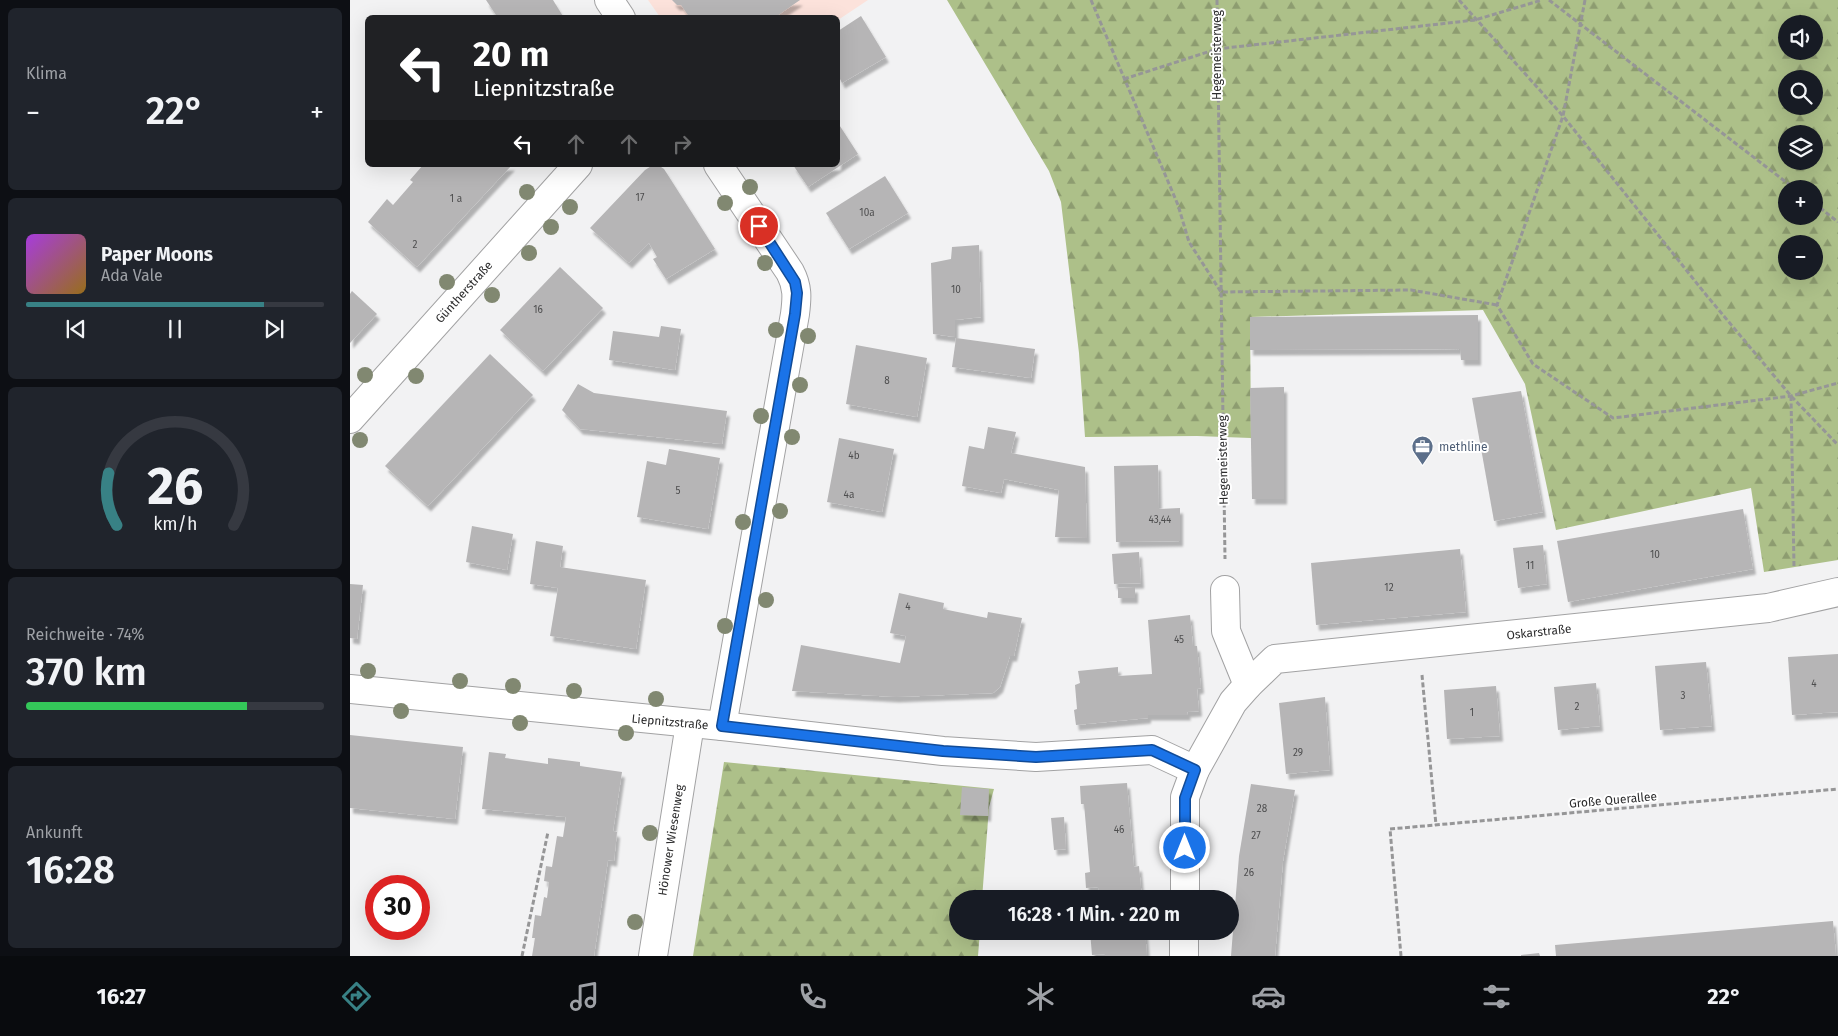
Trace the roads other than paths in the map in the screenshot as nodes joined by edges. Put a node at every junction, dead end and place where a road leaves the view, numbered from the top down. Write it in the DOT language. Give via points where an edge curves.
graph roads {
  1 [pos="609,0"];
  2 [pos="619,15"];
  3 [pos="576,167"];
  4 [pos="719,167"];
  5 [pos="350,419"];
  6 [pos="1225,590"];
  7 [pos="1838,592"];
  8 [pos="1248,685"];
  9 [pos="350,689"];
  10 [pos="690,724"];
  11 [pos="722,726"];
  12 [pos="1195,770"];
  13 [pos="1184,890"];
  14 [pos="1184,940"];
  15 [pos="653,956"];
  16 [pos="1184,956"];
  1 -- 2 [label="street"];
  3 -- 5 [label="street, Güntherstraße"];
  4 -- 11 [label="street" via="790,272 797,293"];
  6 -- 8 [label="street" via="1226,631"];
  7 -- 8 [label="street, Oskarstraße" via="1768,608 1275,659"];
  8 -- 12 [label="street" via="1233,702"];
  9 -- 10 [label="street, Liepnitzstraße"];
  10 -- 11 [label="street, Liepnitzstraße"];
  10 -- 15 [label="street, Hönower Wiesenweg"];
  11 -- 12 [label="street, Liepnitzstraße" via="943,751 1036,757 1152,750"];
  12 -- 13 [label="street" via="1185,798"];
  14 -- 16 [label="street"];
}
